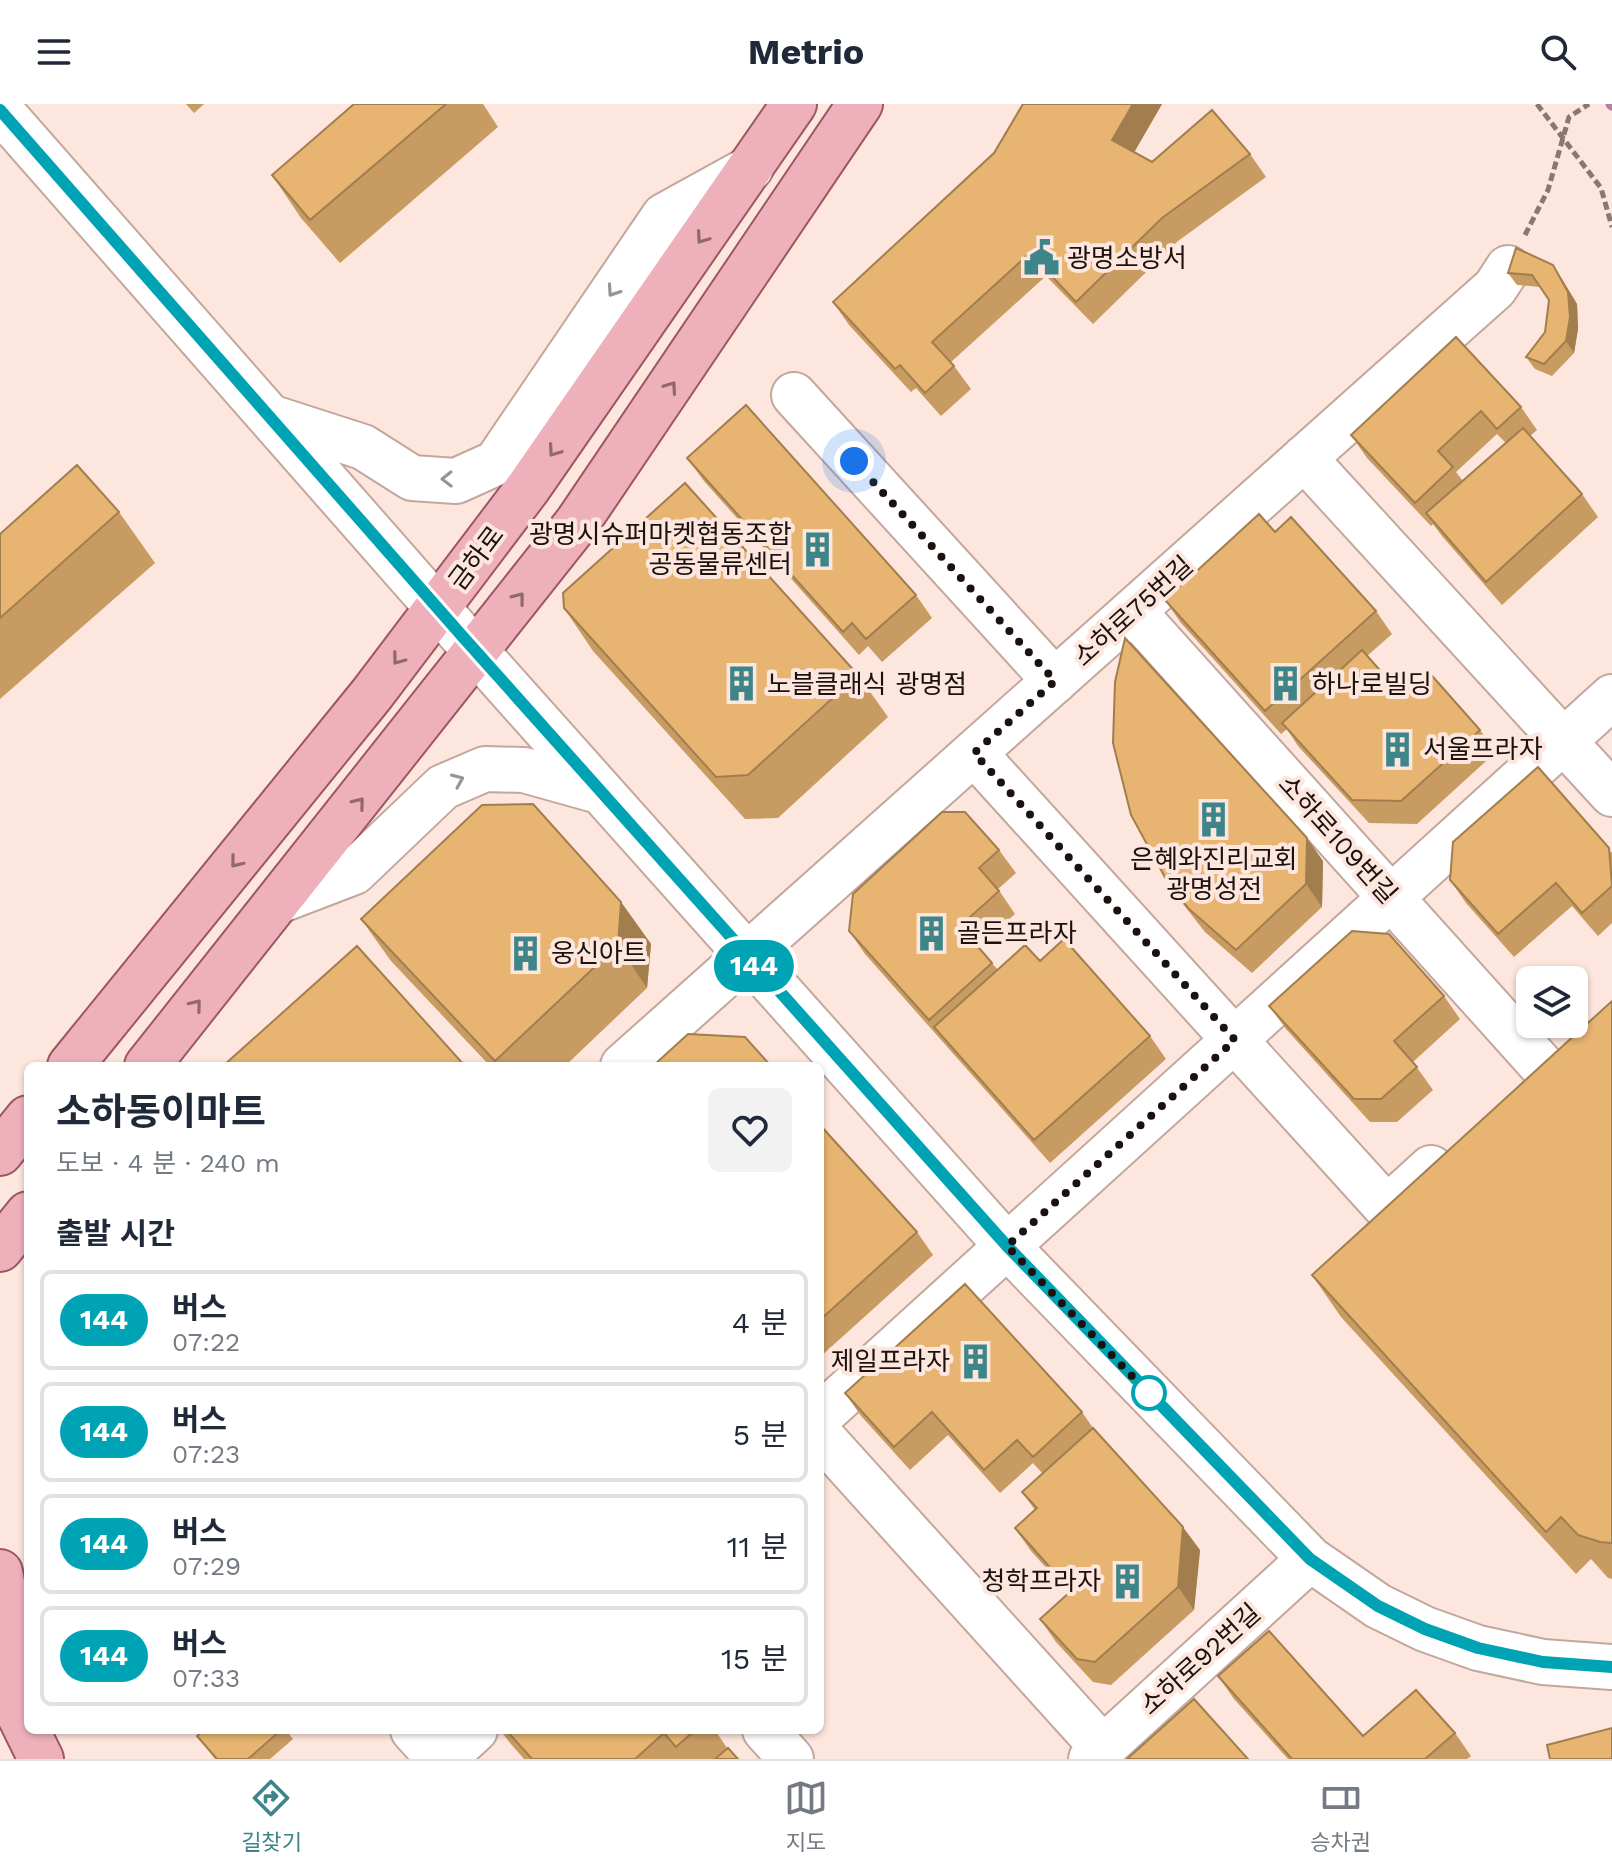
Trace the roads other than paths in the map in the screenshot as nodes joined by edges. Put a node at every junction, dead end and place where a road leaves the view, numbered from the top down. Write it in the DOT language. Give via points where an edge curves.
graph roads {
  1 [pos="794,104"];
  2 [pos="860,104"];
  3 [pos="9,110"];
  4 [pos="751,168"];
  5 [pos="1508,268"];
  6 [pos="794,395"];
  7 [pos="270,417"];
  8 [pos="1304,458"];
  9 [pos="437,608"];
  10 [pos="1133,611"];
  11 [pos="476,652"];
  12 [pos="1055,681"];
  13 [pos="1612,697"];
  14 [pos="1563,741"];
  15 [pos="974,753"];
  16 [pos="599,791"];
  17 [pos="1612,794"];
  18 [pos="1391,898"];
  19 [pos="281,900"];
  20 [pos="746,957"];
  21 [pos="1577,1038"];
  22 [pos="1235,1040"];
  23 [pos="160,1061"];
  24 [pos="73,1062"];
  25 [pos="628,1062"];
  26 [pos="1544,1068"];
  27 [pos="1510,1098"];
  28 [pos="24,1123"];
  29 [pos="1465,1138"];
  30 [pos="0,1153"];
  31 [pos="1007,1246"];
  32 [pos="824,1412"];
  33 [pos="824,1440"];
  34 [pos="1310,1559"];
  35 [pos="0,1572"];
  36 [pos="1612,1667"];
  37 [pos="0,1680"];
  38 [pos="24,1692"];
  39 [pos="24,1721"];
  40 [pos="417,1734"];
  41 [pos="470,1734"];
  42 [pos="769,1734"];
  43 [pos="1097,1753"];
  44 [pos="441,1759"];
  45 [pos="791,1759"];
  1 -- 4 [label="main road, 금하로"];
  11 -- 2 [label="main road, one-way" via="577,523"];
  3 -- 7 [label="street"];
  4 -- 7 [label="street, one-way" via="664,216 496,463 456,481 412,478 363,447"];
  4 -- 9 [label="main road, 금하로, one-way" via="528,488"];
  5 -- 8 [label="street, 소하로75번길" via="1495,288"];
  6 -- 12 [label="street"];
  7 -- 9 [label="street"];
  8 -- 10 [label="street, 소하로75번길"];
  8 -- 14 [label="street"];
  9 -- 11 [label="street"];
  9 -- 24 [label="main road, 금하로, one-way"];
  10 -- 12 [label="street, 소하로75번길"];
  10 -- 18 [label="street, 소하로109번길"];
  11 -- 16 [label="street"];
  19 -- 11 [label="main road, one-way"];
  12 -- 15 [label="street, 소하로75번길"];
  13 -- 14 [label="street"];
  14 -- 17 [label="street"];
  14 -- 18 [label="street"];
  15 -- 20 [label="street, 소하로75번길"];
  15 -- 22 [label="street"];
  19 -- 16 [label="street, one-way" via="354,872 443,787 485,769 524,770"];
  16 -- 20 [label="street"];
  18 -- 22 [label="street"];
  18 -- 26 [label="street, 소하로109번길"];
  23 -- 19 [label="main road, one-way"];
  20 -- 25 [label="street, 소하로75번길"];
  20 -- 31 [label="street"];
  21 -- 26 [label="street"];
  22 -- 29 [label="street" via="1387,1208"];
  22 -- 31 [label="street"];
  26 -- 27 [label="street"];
  28 -- 30 [label="main road"];
  31 -- 32 [label="street"];
  31 -- 34 [label="street"];
  33 -- 43 [label="street"];
  34 -- 36 [label="street" via="1378,1606 1478,1648 1543,1662"];
  34 -- 43 [label="street, 소하로92번길"];
  35 -- 38 [label="main road"];
  37 -- 39 [label="main road"];
  40 -- 44 [label="street"];
  41 -- 44 [label="street"];
  42 -- 45 [label="street"];
}
